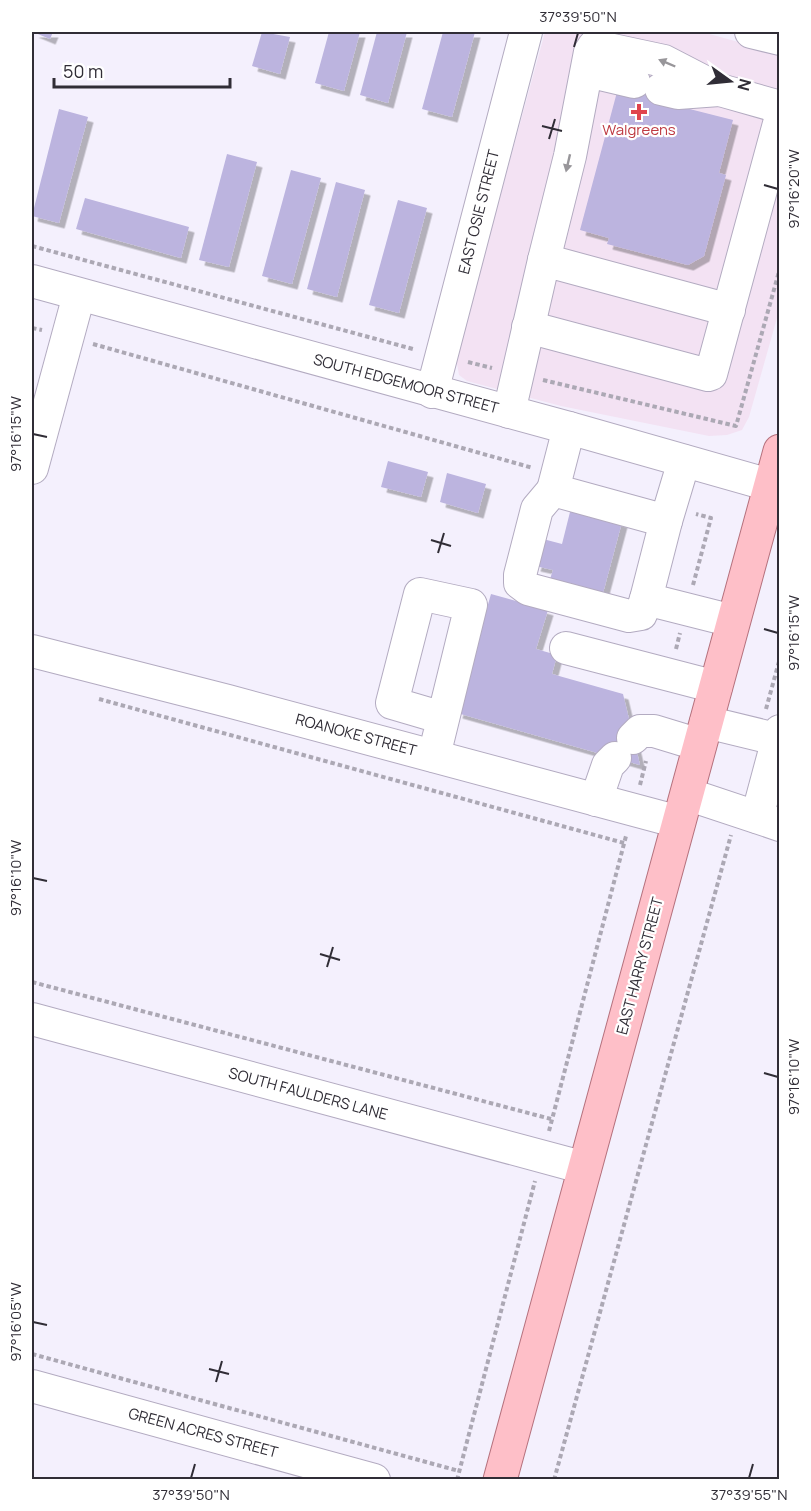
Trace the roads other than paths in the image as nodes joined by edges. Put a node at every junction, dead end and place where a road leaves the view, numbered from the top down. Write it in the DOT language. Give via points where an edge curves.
graph roads {
  1 [pos="526,32"];
  2 [pos="751,32"];
  3 [pos="780,39"];
  4 [pos="587,71"];
  5 [pos="720,90"];
  6 [pos="780,107"];
  7 [pos="780,120"];
  8 [pos="544,260"];
  9 [pos="32,281"];
  10 [pos="79,294"];
  11 [pos="729,310"];
  12 [pos="528,327"];
  13 [pos="432,392"];
  14 [pos="509,412"];
  15 [pos="569,428"];
  16 [pos="780,451"];
  17 [pos="684,461"];
  18 [pos="32,468"];
  19 [pos="555,483"];
  20 [pos="775,486"];
  21 [pos="668,514"];
  22 [pos="646,599"];
  23 [pos="734,621"];
  24 [pos="566,648"];
  25 [pos="32,651"];
  26 [pos="716,687"];
  27 [pos="443,718"];
  28 [pos="703,734"];
  29 [pos="774,737"];
  30 [pos="434,756"];
  31 [pos="596,800"];
  32 [pos="683,808"];
  33 [pos="758,818"];
  34 [pos="32,1019"];
  35 [pos="585,1168"];
  36 [pos="32,1386"];
  37 [pos="374,1479"];
  38 [pos="500,1479"];
  1 -- 13 [label="street, EAST OSIE STREET"];
  2 -- 3 [label="street"];
  4 -- 5 [label="street" via="678,93"];
  5 -- 4 [label="street, one-way" via="664,61 599,46 590,52"];
  4 -- 8 [label="street, one-way"];
  5 -- 6 [label="street"];
  7 -- 11 [label="street"];
  8 -- 11 [label="street"];
  8 -- 12 [label="street"];
  9 -- 10 [label="street, SOUTH EDGEMOOR STREET"];
  10 -- 13 [label="street, SOUTH EDGEMOOR STREET"];
  10 -- 18 [label="street"];
  11 -- 12 [label="street" via="713,372 708,375"];
  12 -- 14 [label="street"];
  13 -- 14 [label="street, SOUTH EDGEMOOR STREET"];
  14 -- 15 [label="street, SOUTH EDGEMOOR STREET"];
  15 -- 17 [label="street, SOUTH EDGEMOOR STREET"];
  15 -- 19 [label="street"];
  16 -- 20 [label="main road, EAST HARRY STREET"];
  17 -- 20 [label="street, SOUTH EDGEMOOR STREET"];
  17 -- 21 [label="street"];
  19 -- 21 [label="street"];
  19 -- 22 [label="street" via="537,509 520,583 528,589 629,616 641,614"];
  20 -- 23 [label="main road, EAST HARRY STREET"];
  21 -- 22 [label="street"];
  22 -- 23 [label="street"];
  23 -- 26 [label="main road, EAST HARRY STREET"];
  24 -- 26 [label="street"];
  25 -- 30 [label="street, ROANOKE STREET"];
  26 -- 28 [label="main road, EAST HARRY STREET"];
  27 -- 30 [label="street"];
  28 -- 29 [label="street"];
  28 -- 31 [label="street" via="634,742 608,765"];
  28 -- 32 [label="main road, EAST HARRY STREET"];
  29 -- 33 [label="street"];
  30 -- 31 [label="street, ROANOKE STREET"];
  31 -- 32 [label="street, ROANOKE STREET" via="633,810"];
  32 -- 33 [label="street, ROANOKE STREET"];
  32 -- 35 [label="main road, EAST HARRY STREET"];
  34 -- 35 [label="street, SOUTH FAULDERS LANE"];
  35 -- 38 [label="main road, EAST HARRY STREET"];
  36 -- 37 [label="street, GREEN ACRES STREET"];
}
